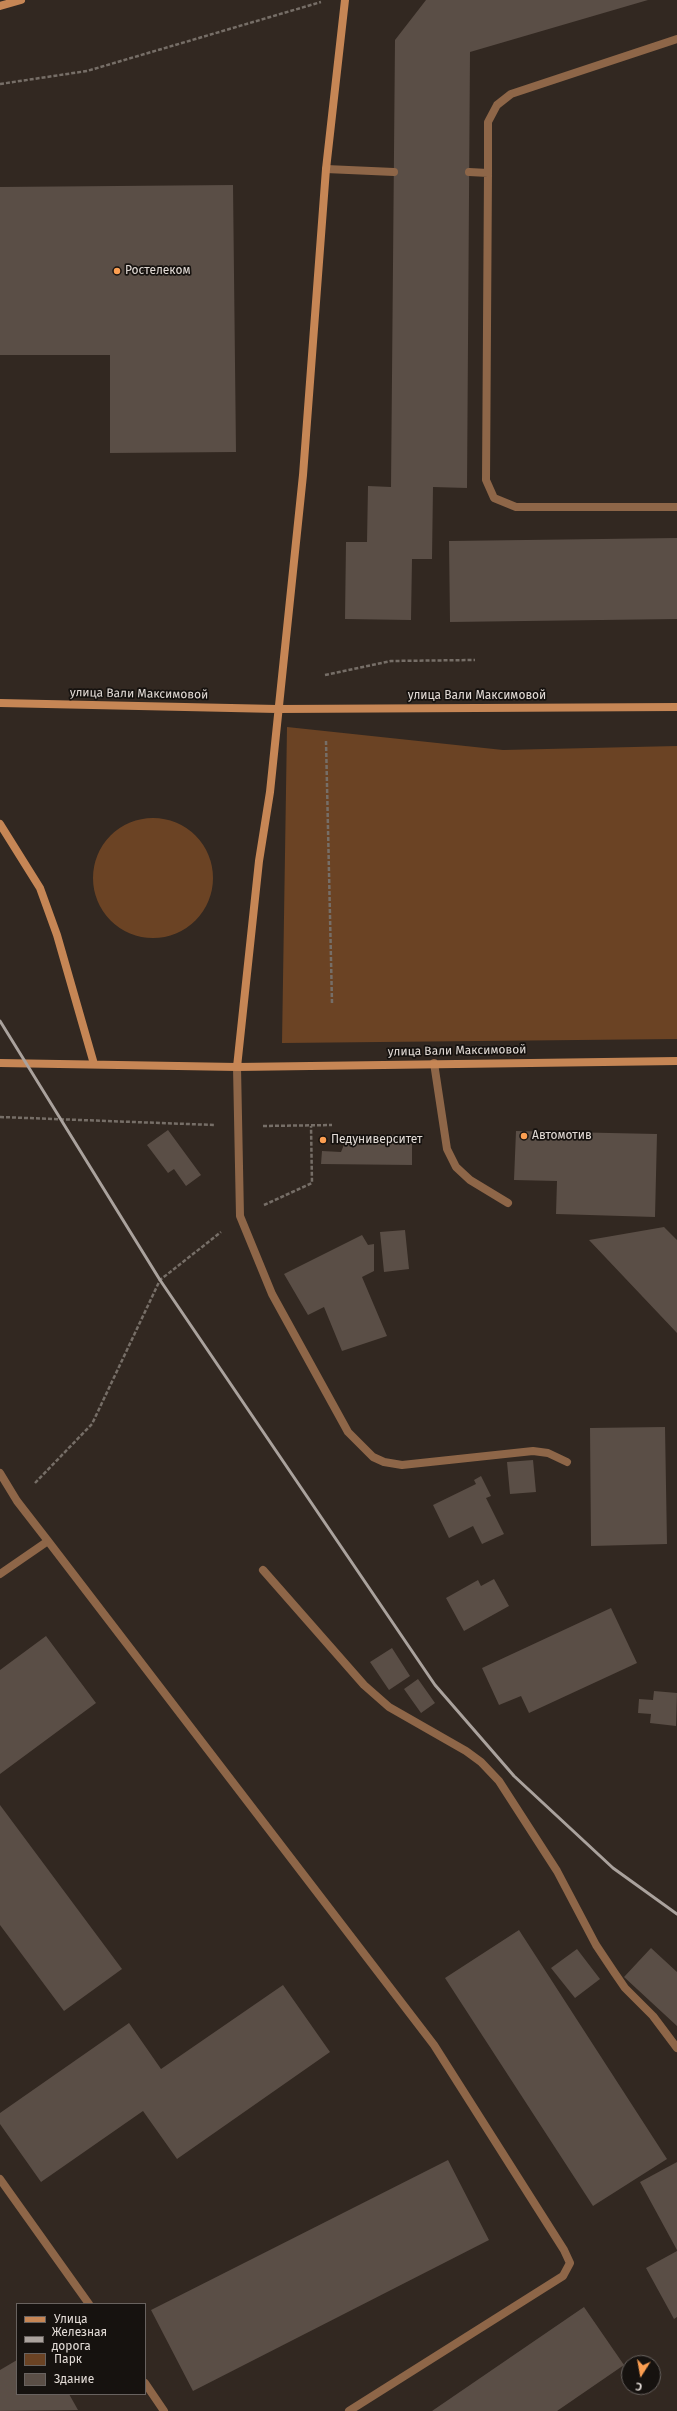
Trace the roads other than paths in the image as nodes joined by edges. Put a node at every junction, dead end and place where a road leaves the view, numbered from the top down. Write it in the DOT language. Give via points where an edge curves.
graph roads {
  1 [pos="22,0"];
  2 [pos="345,0"];
  3 [pos="0,6"];
  4 [pos="677,39"];
  5 [pos="326,169"];
  6 [pos="394,172"];
  7 [pos="469,172"];
  8 [pos="488,173"];
  9 [pos="677,507"];
  10 [pos="0,703"];
  11 [pos="677,707"];
  12 [pos="277,709"];
  13 [pos="0,824"];
  14 [pos="677,1061"];
  15 [pos="434,1063"];
  16 [pos="0,1064"];
  17 [pos="94,1064"];
  18 [pos="238,1067"];
  19 [pos="508,1203"];
  20 [pos="568,1462"];
  21 [pos="0,1473"];
  22 [pos="48,1541"];
  23 [pos="263,1570"];
  24 [pos="0,1574"];
  25 [pos="677,2048"];
  26 [pos="0,2178"];
  27 [pos="88,2303"];
  28 [pos="146,2385"];
  29 [pos="164,2411"];
  30 [pos="349,2411"];
  1 -- 3 [label="main road"];
  2 -- 5 [label="main road"];
  4 -- 8 [label="lane" via="511,94 497,105 488,122"];
  5 -- 6 [label="lane"];
  5 -- 12 [label="main road" via="303,475"];
  7 -- 8 [label="lane"];
  8 -- 9 [label="lane" via="486,480 494,498 516,507"];
  10 -- 12 [label="main road, улица Вали Максимовой"];
  11 -- 12 [label="main road, улица Вали Максимовой"];
  12 -- 18 [label="main road" via="270,792 259,861"];
  13 -- 17 [label="main road" via="40,888 57,935"];
  14 -- 15 [label="main road, улица Вали Максимовой"];
  15 -- 18 [label="main road, улица Вали Максимовой"];
  15 -- 19 [label="lane" via="447,1150 456,1167 470,1180"];
  16 -- 17 [label="main road, улица Вали Максимовой"];
  17 -- 18 [label="main road, улица Вали Максимовой"];
  18 -- 20 [label="lane" via="240,1216 272,1294 348,1432 373,1457 402,1465 533,1451 548,1453"];
  21 -- 22 [label="lane"];
  22 -- 24 [label="lane"];
  22 -- 30 [label="lane" via="434,2045 570,2263 563,2276"];
  23 -- 25 [label="lane" via="364,1685 389,1707 481,1762 499,1781 557,1871 610,1966 625,1988 653,2016"];
  26 -- 27 [label="lane"];
  28 -- 29 [label="lane"];
}
